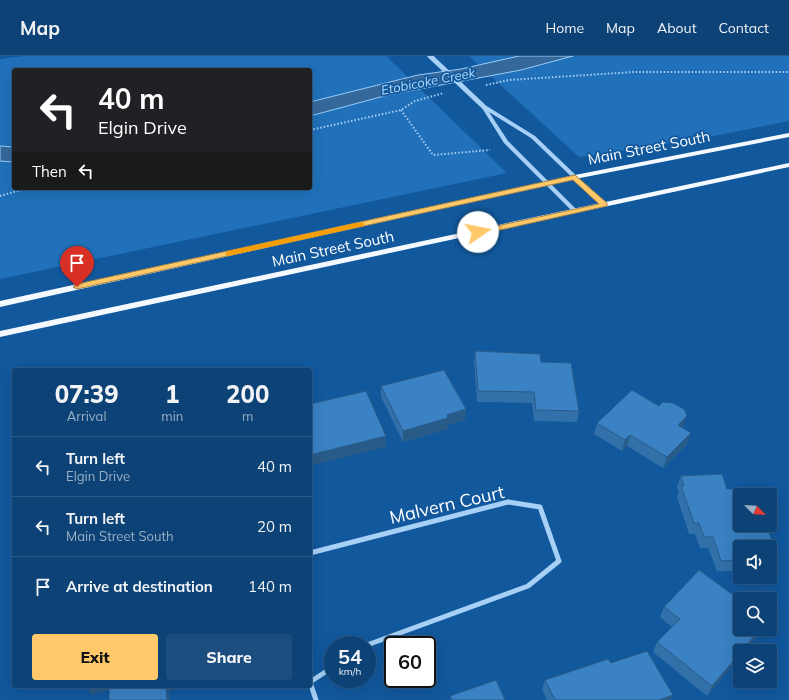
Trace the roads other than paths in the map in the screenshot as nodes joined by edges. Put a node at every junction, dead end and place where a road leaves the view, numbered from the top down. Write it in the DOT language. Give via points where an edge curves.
graph roads {
  1 [pos="430,56"];
  2 [pos="483,106"];
  3 [pos="789,135"];
  4 [pos="789,165"];
  5 [pos="575,177"];
  6 [pos="547,184"];
  7 [pos="604,205"];
  8 [pos="576,212"];
  9 [pos="0,304"];
  10 [pos="0,334"];
  11 [pos="312,552"];
  12 [pos="376,643"];
  13 [pos="324,673"];
  14 [pos="312,681"];
  15 [pos="312,688"];
  16 [pos="316,700"];
  1 -- 2 [label="street, bridge"];
  2 -- 5 [label="street" via="533,137"];
  2 -- 6 [label="street" via="506,142"];
  3 -- 5 [label="main road, Main Street South"];
  4 -- 7 [label="main road, Main Street South"];
  5 -- 6 [label="main road, Main Street South"];
  5 -- 7 [label="street"];
  6 -- 8 [label="street"];
  6 -- 9 [label="main road, Main Street South"];
  7 -- 8 [label="main road, Main Street South"];
  8 -- 10 [label="main road, Main Street South"];
  11 -- 12 [label="street, Malvern Court" via="508,502 540,507 558,561 528,586"];
  13 -- 14 [label="street"];
  15 -- 16 [label="street"];
}
